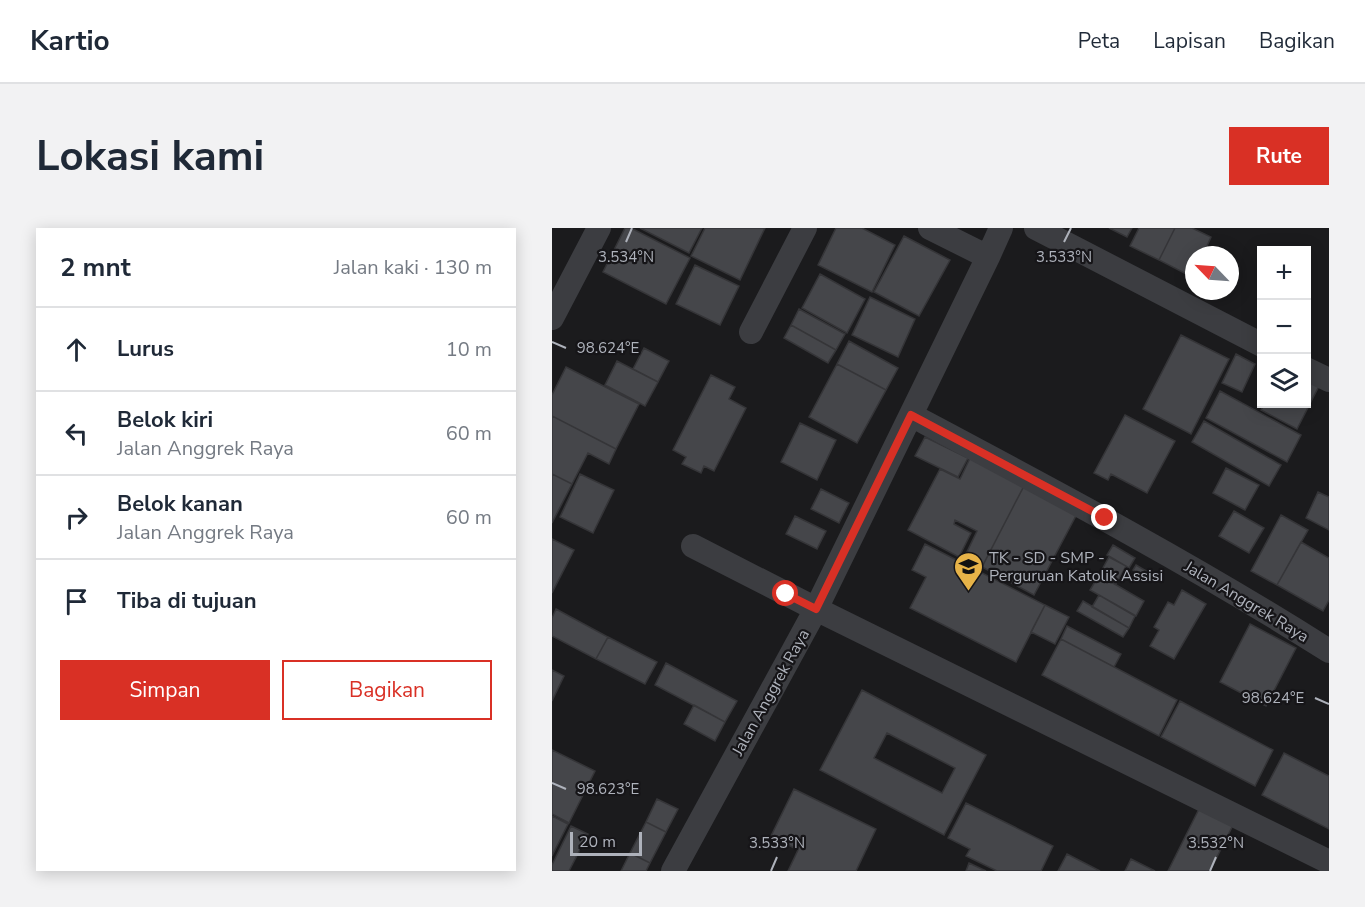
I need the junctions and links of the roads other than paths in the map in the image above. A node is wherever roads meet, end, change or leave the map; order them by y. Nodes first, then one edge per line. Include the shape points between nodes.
1 (599, 228) edge
2 (805, 228) edge
3 (930, 228) edge
4 (1001, 228) edge
5 (1036, 228) edge
6 (988, 257) junction
7 (552, 318) edge
8 (751, 332) dead end
9 (1257, 342) edge
10 (1311, 371) edge
11 (1329, 380) edge
12 (911, 415) junction
13 (693, 546) dead end
14 (816, 609) junction
15 (1329, 651) edge
16 (1329, 862) edge
17 (673, 871) edge

1 - 7 street
2 - 8 street
3 - 6 street
4 - 6 street, Jalan Anggrek Raya
5 - 9 street
6 - 12 street, Jalan Anggrek Raya
10 - 11 street
12 - 14 street, Jalan Anggrek Raya
12 - 15 street, Jalan Anggrek Raya via 1105,518
13 - 14 street
14 - 16 street
14 - 17 street, Jalan Anggrek Raya

